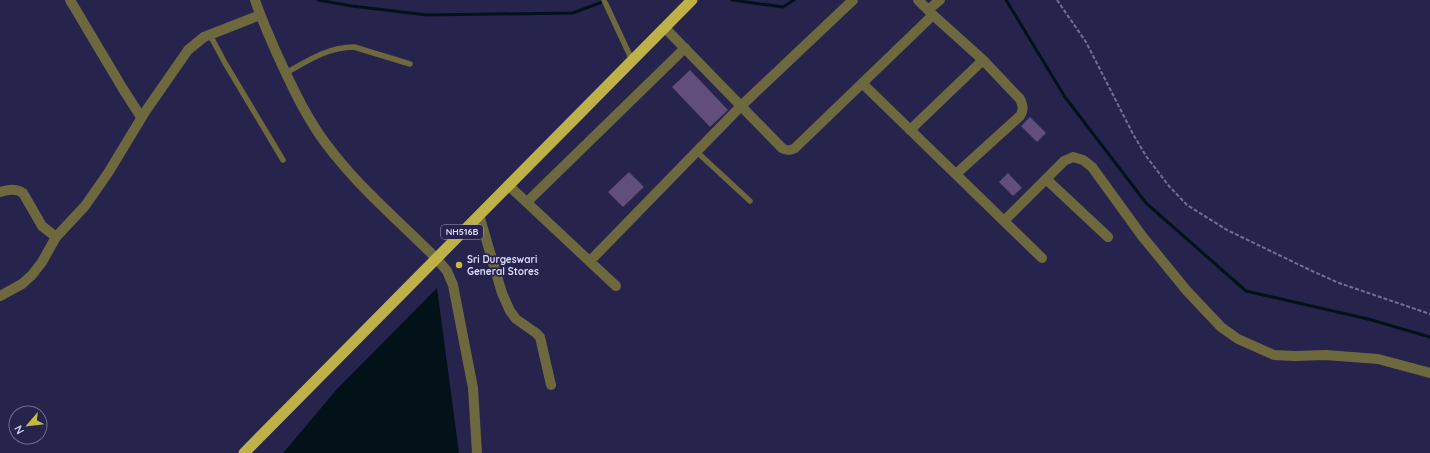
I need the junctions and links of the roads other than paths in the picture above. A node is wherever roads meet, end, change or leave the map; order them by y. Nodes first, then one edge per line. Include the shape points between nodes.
1 (70, 0) edge
2 (255, 0) edge
3 (604, 0) edge
4 (692, 0) edge
5 (853, 0) edge
6 (918, 0) edge
7 (940, 0) edge
8 (930, 13) junction
9 (260, 15) junction
10 (664, 28) junction
11 (210, 35) junction
12 (685, 48) junction
13 (632, 60) junction
14 (983, 60) junction
15 (410, 64) dead end
16 (286, 73) junction
17 (863, 84) junction
18 (741, 106) junction
19 (142, 117) junction
20 (910, 130) junction
21 (697, 152) junction
22 (283, 160) dead end
23 (956, 174) junction
24 (1046, 179) junction
25 (508, 185) junction
26 (0, 192) edge
27 (750, 201) dead end
28 (527, 202) junction
29 (478, 215) junction
30 (1004, 220) junction
31 (56, 237) junction
32 (1108, 237) dead end
33 (436, 258) junction
34 (1042, 258) dead end
35 (590, 261) junction
36 (616, 286) dead end
37 (0, 296) edge
38 (1430, 373) edge
39 (551, 385) dead end
40 (244, 453) edge
41 (477, 453) edge

1 - 19 street
2 - 9 street
3 - 13 lane
4 - 10 highway, NH516B
5 - 18 street
6 - 8 street
7 - 8 street
8 - 14 street
8 - 17 street
9 - 11 street
9 - 16 street
10 - 12 street
10 - 13 highway, NH516B
11 - 19 street via 188,50
11 - 22 lane
12 - 18 street
12 - 28 street
13 - 25 highway, NH516B
14 - 20 street
14 - 23 street via 1020,100 1022,112
15 - 16 lane via 354,47 345,47 333,49
16 - 33 street via 307,116 334,154
17 - 18 street via 791,150 786,151
17 - 20 street
18 - 21 street
19 - 31 street via 108,174 85,206
20 - 23 street
21 - 27 lane
21 - 35 street
23 - 30 street
24 - 30 street
24 - 32 street
24 - 38 street via 1073,157 1083,160 1092,167 1142,236 1187,291 1221,327 1238,339 1274,355 1378,359
25 - 28 street
25 - 29 highway, NH516B
26 - 31 street via 14,189 23,192 42,226
28 - 35 street
29 - 33 highway, NH516B
29 - 39 street via 510,311 516,319 540,337
30 - 34 street
31 - 37 street via 32,275 22,284
33 - 40 highway, NH516B
33 - 41 street via 453,285 462,327 473,388
35 - 36 street

